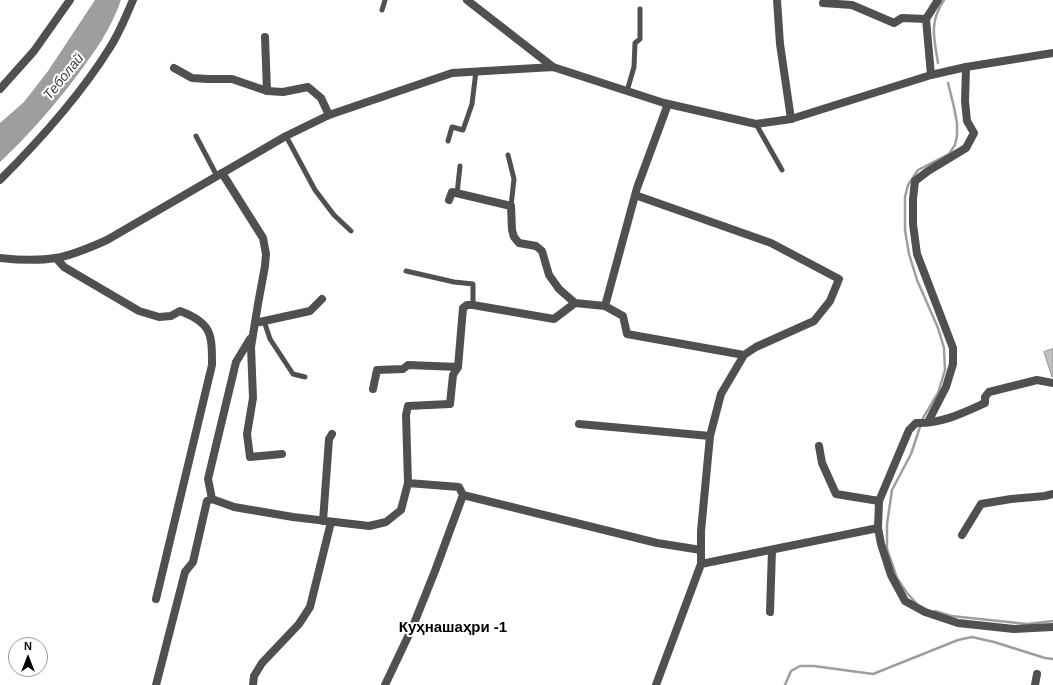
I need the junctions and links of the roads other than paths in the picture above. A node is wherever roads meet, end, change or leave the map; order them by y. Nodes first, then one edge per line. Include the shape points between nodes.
1 (70, 0) edge
2 (133, 0) edge
3 (385, 0) edge
4 (468, 0) edge
5 (777, 0) edge
6 (938, 0) edge
7 (823, 3) dead end
8 (640, 9) dead end
9 (382, 10) dead end
10 (926, 19) junction
11 (265, 37) dead end
12 (1053, 53) edge
13 (553, 67) junction
14 (174, 68) dead end
15 (966, 68) junction
16 (476, 71) junction
17 (931, 75) junction
18 (0, 89) edge
19 (267, 91) junction
20 (627, 91) junction
21 (668, 104) junction
22 (329, 115) junction
23 (791, 119) junction
24 (756, 124) junction
25 (196, 136) dead end
26 (286, 136) junction
27 (448, 141) dead end
28 (508, 155) dead end
29 (460, 166) dead end
30 (782, 170) dead end
31 (220, 174) junction
32 (0, 180) edge
33 (457, 194) junction
34 (635, 195) junction
35 (449, 200) dead end
36 (511, 206) junction
37 (351, 231) dead end
38 (0, 258) edge
39 (56, 258) junction
40 (406, 271) dead end
41 (322, 299) dead end
42 (575, 303) junction
43 (473, 305) junction
44 (605, 306) junction
45 (264, 321) junction
46 (255, 323) junction
47 (253, 335) junction
48 (744, 355) junction
49 (458, 367) junction
50 (305, 377) dead end
51 (1053, 383) edge
52 (373, 389) dead end
53 (923, 423) junction
54 (579, 424) dead end
55 (332, 434) dead end
56 (710, 436) junction
57 (819, 446) dead end
58 (282, 454) dead end
59 (408, 482) junction
60 (1053, 494) edge
61 (463, 495) junction
62 (212, 499) junction
63 (879, 501) junction
64 (327, 521) junction
65 (878, 528) junction
66 (962, 534) dead end
67 (701, 550) junction
68 (772, 550) junction
69 (701, 564) junction
70 (156, 599) dead end
71 (770, 612) dead end
72 (1053, 627) edge
73 (1037, 674) dead end
74 (156, 685) edge
75 (253, 685) edge
76 (385, 685) edge
77 (656, 685) edge
78 (1035, 685) edge

1 - 18 street via 34,51
2 - 32 street via 110,48 79,92
3 - 9 lane
4 - 13 street
5 - 23 street via 780,44
6 - 10 street
7 - 10 street via 852,5 894,22 902,18
8 - 20 lane via 640,39 635,43 634,67
10 - 17 street
11 - 19 street
12 - 15 street
13 - 16 street
13 - 20 street
14 - 19 street via 192,78 232,79
15 - 17 street
15 - 53 street via 967,121 974,133 966,148 916,181 913,199 917,254 953,348 953,364 946,387
16 - 22 street via 452,73
16 - 27 lane via 472,104 463,130 452,127
17 - 23 street
19 - 22 street via 283,92 308,87 321,98
20 - 21 street
21 - 24 street
21 - 34 street
22 - 26 street
23 - 24 street
24 - 30 lane
25 - 31 lane
26 - 31 street
26 - 37 lane via 315,190
28 - 36 lane via 514,179
29 - 33 lane
31 - 39 street via 107,240
31 - 46 street via 263,238 265,266
33 - 35 street via 452,192
33 - 36 street
34 - 44 street
34 - 48 street via 771,243 839,279 830,301 814,321
36 - 42 street via 514,237 519,243 536,246 542,251 549,275 559,289
38 - 39 street
39 - 70 street via 64,266 139,311 159,317 171,316 180,311 194,317 210,332 212,365
40 - 43 lane via 473,284
41 - 45 street via 310,312
42 - 43 street via 554,319
42 - 44 street
43 - 49 street via 463,308
44 - 48 street via 623,316 626,334
45 - 46 street
45 - 50 lane via 270,339 293,374
46 - 47 street
47 - 58 street via 253,398 247,434 250,457
47 - 62 street via 236,362 208,479
48 - 56 street via 720,394
49 - 52 street via 408,365 403,369 377,370
49 - 59 street via 453,375 450,404 408,406
51 - 53 street via 1037,380 989,392 985,397 985,403 952,418
53 - 63 street via 910,430
54 - 56 street
55 - 64 street via 329,439
56 - 67 street
57 - 63 street via 822,463 836,494
59 - 61 street via 459,487
59 - 64 street via 401,510 386,522 369,526
60 - 66 street via 981,504
61 - 67 street via 657,543
61 - 76 street via 413,626
62 - 64 street via 234,507
62 - 74 street via 207,500 193,562 186,572
63 - 65 street
64 - 75 street via 310,607 299,624 262,663 254,676
65 - 68 street
65 - 72 street via 891,575 905,602 925,612 958,622 1014,629
67 - 69 street
68 - 69 street
68 - 71 street
69 - 77 street
73 - 78 street

